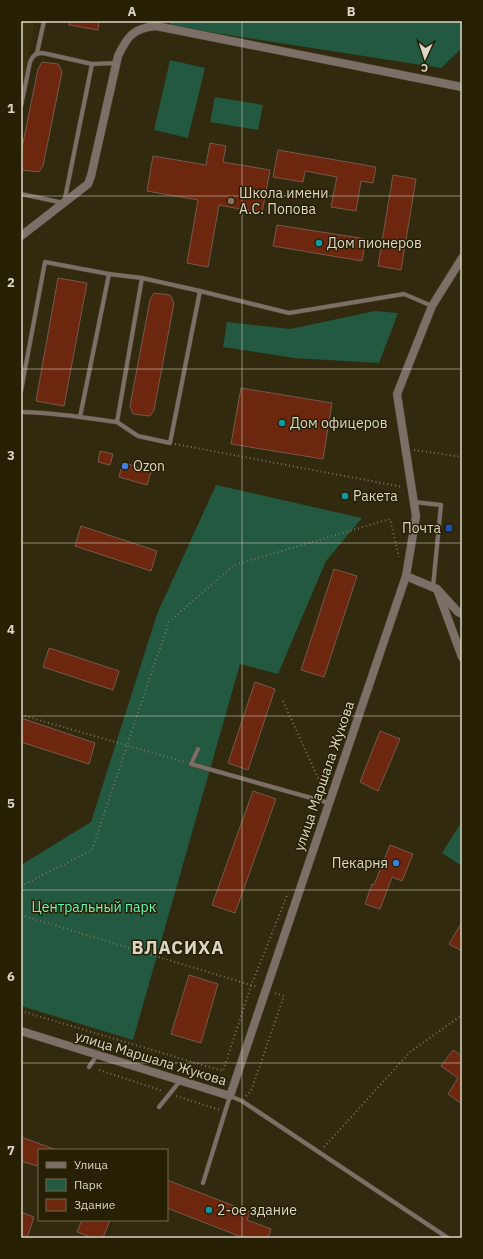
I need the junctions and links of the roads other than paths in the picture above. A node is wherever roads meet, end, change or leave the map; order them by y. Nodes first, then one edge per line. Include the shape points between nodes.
1 (44, 21) edge
2 (37, 53) junction
3 (116, 63) junction
4 (92, 64) junction
5 (462, 87) edge
6 (21, 106) edge
7 (21, 194) edge
8 (64, 203) junction
9 (21, 236) edge
10 (462, 258) edge
11 (109, 274) junction
12 (142, 278) junction
13 (200, 291) junction
14 (432, 306) junction
15 (21, 391) edge
16 (21, 412) edge
17 (80, 418) junction
18 (117, 422) junction
19 (413, 501) junction
20 (406, 576) junction
21 (435, 588) junction
22 (462, 614) edge
23 (462, 657) edge
24 (198, 749) dead end
25 (327, 802) junction
26 (21, 1031) edge
27 (97, 1055) junction
28 (89, 1067) dead end
29 (180, 1081) junction
30 (230, 1096) junction
31 (159, 1107) dead end
32 (203, 1183) dead end
33 (448, 1238) edge

1 - 2 lane
2 - 4 lane
2 - 6 lane via 32,56 30,62
3 - 4 lane
3 - 5 street via 129,36 145,27 156,26
3 - 8 street via 91,176 88,184
4 - 8 lane
7 - 8 lane
8 - 9 street
10 - 14 street, улица Маршала Жукова
11 - 12 lane
11 - 15 lane via 45,262
11 - 17 lane
12 - 13 lane
12 - 18 lane
13 - 14 lane via 289,313 404,294
13 - 18 lane via 170,443 138,436
14 - 19 street, улица Маршала Жукова via 397,394
16 - 17 lane
17 - 18 lane
19 - 20 street, улица Маршала Жукова via 416,516
19 - 21 lane via 441,505
20 - 21 street
20 - 25 street, улица Маршала Жукова
21 - 22 street
21 - 23 street
24 - 25 lane via 191,764
25 - 30 street, улица Маршала Жукова
26 - 27 street, улица Маршала Жукова
27 - 28 lane
27 - 29 street, улица Маршала Жукова
29 - 30 street, улица Маршала Жукова
29 - 31 lane
30 - 32 lane
30 - 33 lane via 242,1101

